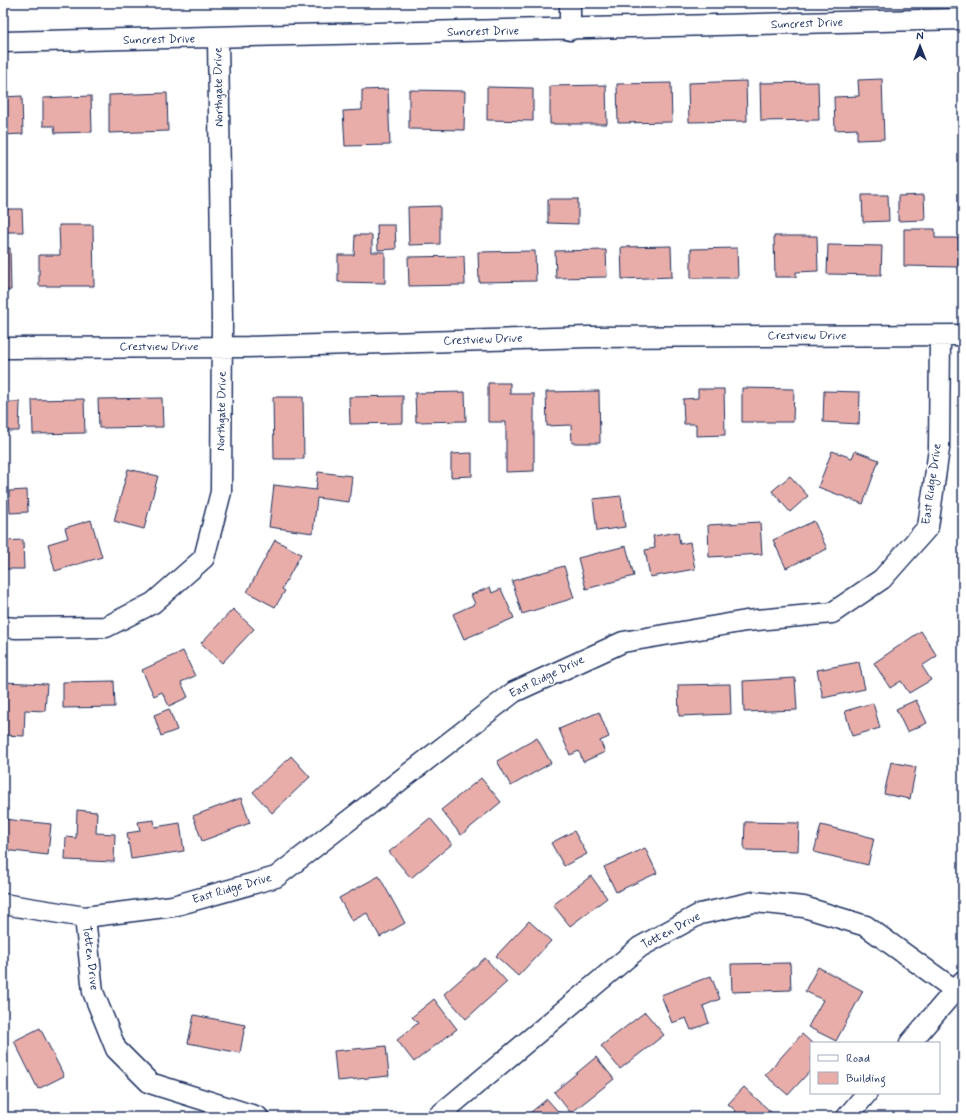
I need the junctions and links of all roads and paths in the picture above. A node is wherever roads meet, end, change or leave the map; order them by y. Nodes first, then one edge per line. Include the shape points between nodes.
1 (570, 3) edge
2 (963, 19) edge
3 (570, 30) junction
4 (218, 39) junction
5 (3, 42) edge
6 (963, 335) edge
7 (940, 336) junction
8 (222, 346) junction
9 (3, 348) edge
10 (3, 627) edge
11 (3, 904) edge
12 (85, 917) junction
13 (961, 989) edge
14 (911, 1042) edge
15 (866, 1094) edge
16 (258, 1117) edge
17 (437, 1117) edge
18 (847, 1117) edge

1 - 3 street
2 - 3 street, Suncrest Drive
3 - 4 street, Suncrest Drive
4 - 5 street, Suncrest Drive
4 - 8 street, Northgate Drive
6 - 7 street, Crestview Drive
7 - 8 street, Crestview Drive via 588,337
7 - 12 street, East Ridge Drive via 939,449 928,528 882,579 832,613 746,621 624,642 514,692 276,877 173,906
8 - 9 street, Crestview Drive
8 - 10 street, Northgate Drive via 221,492 204,558 153,603 106,627
11 - 12 street, East Ridge Drive
12 - 16 street, Totten Drive via 93,992 116,1049 150,1083
13 - 14 street
13 - 17 street, Totten Drive via 866,926 804,907 754,902 700,914 640,946
15 - 18 street

